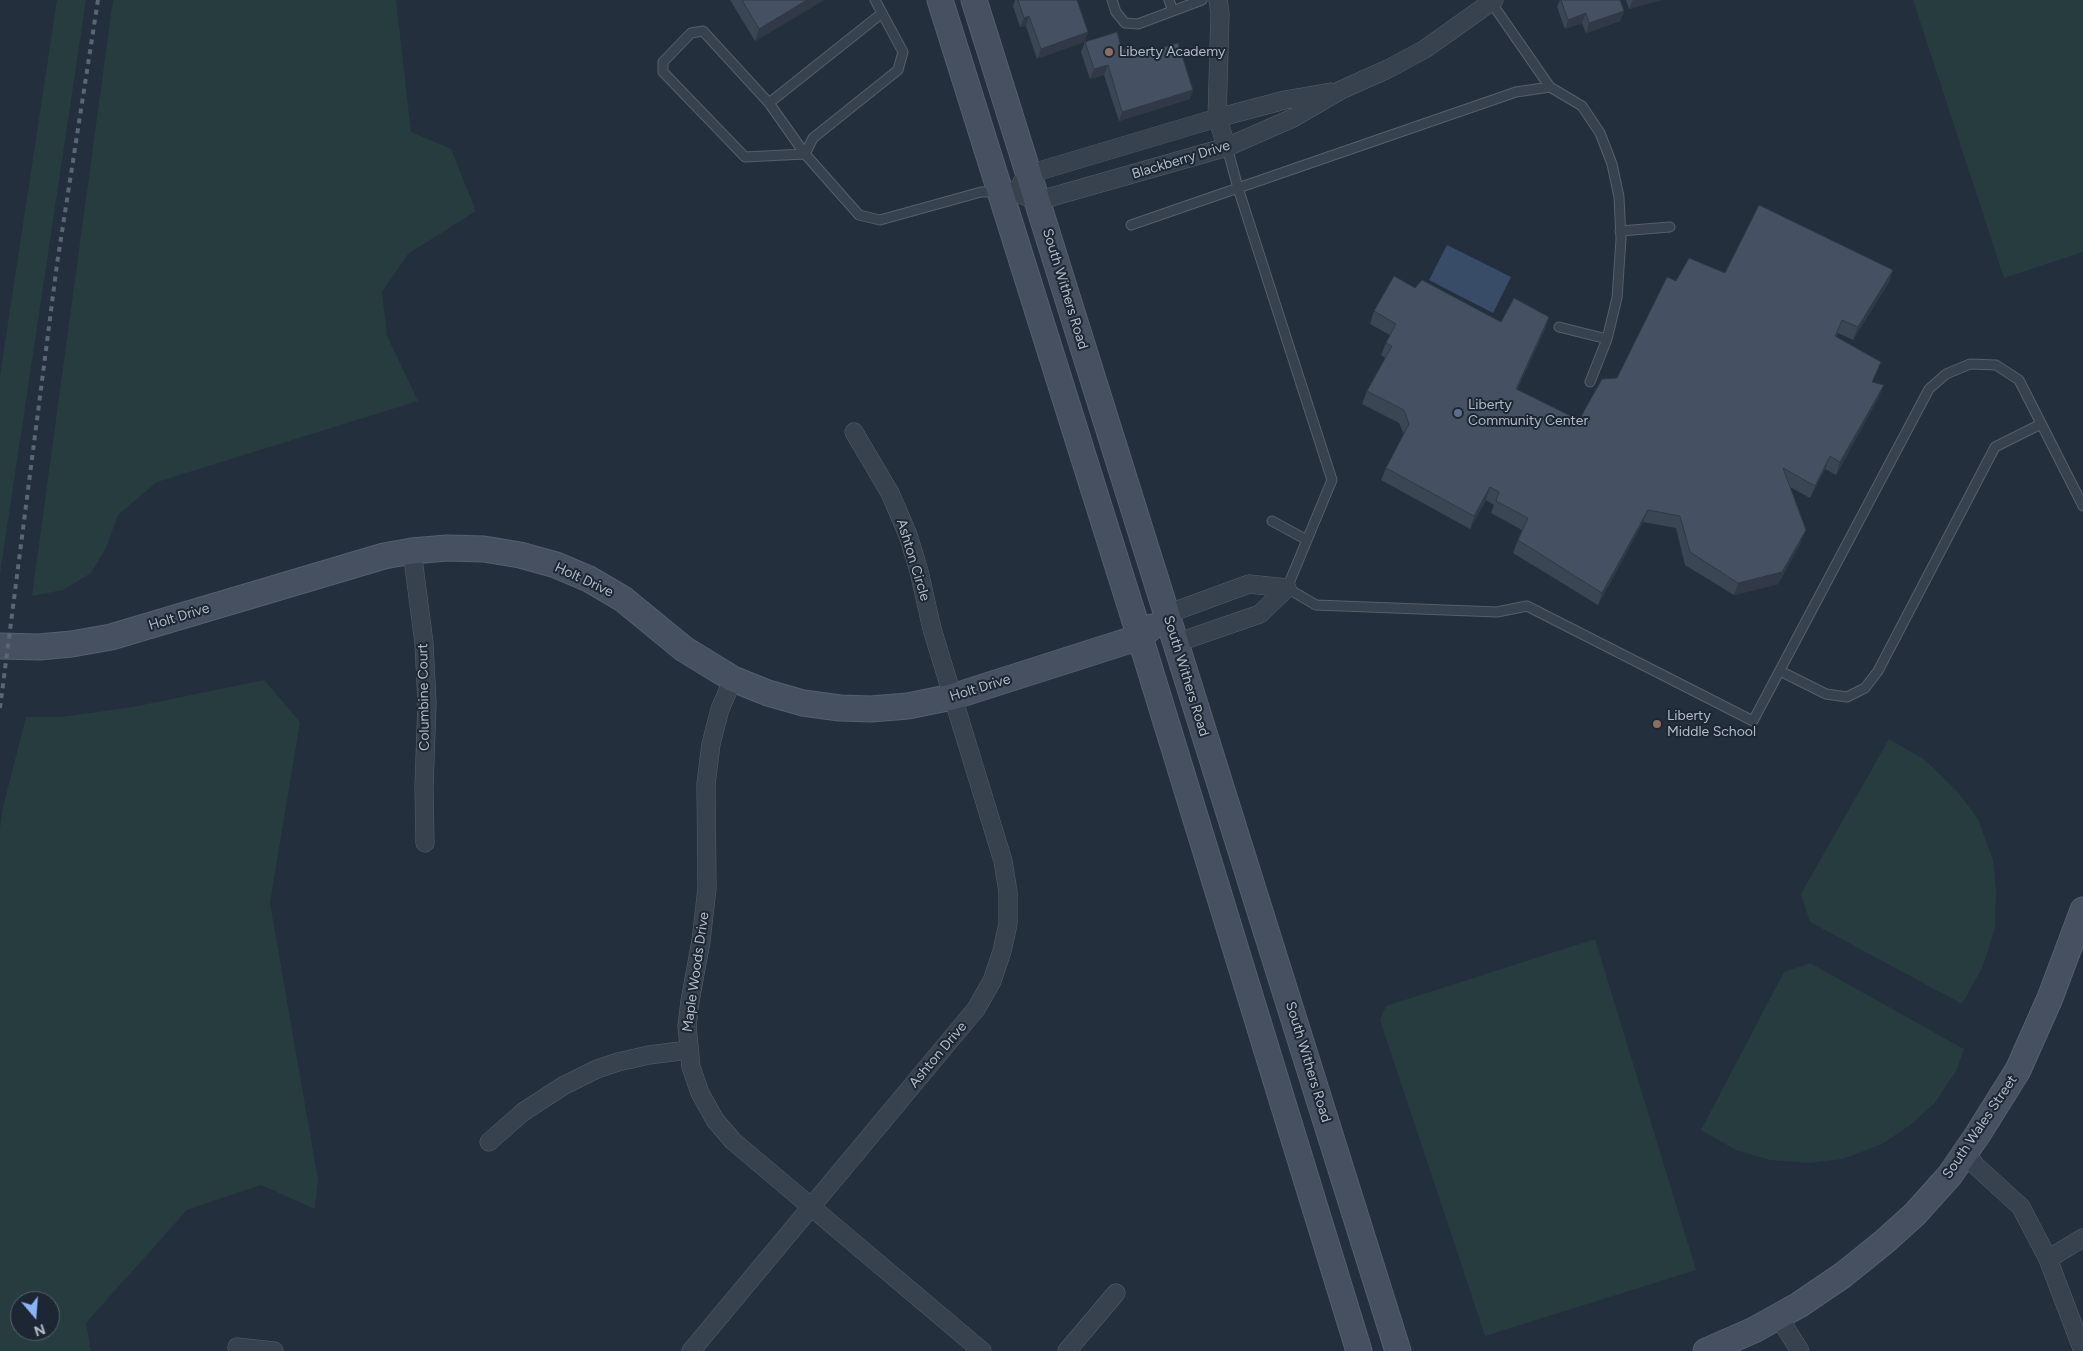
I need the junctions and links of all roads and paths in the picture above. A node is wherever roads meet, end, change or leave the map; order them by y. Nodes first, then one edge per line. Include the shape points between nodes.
1 (875, 0) edge
2 (940, 0) edge
3 (974, 0) edge
4 (1112, 0) edge
5 (1169, 0) edge
6 (1202, 0) edge
7 (1218, 0) edge
8 (1492, 1) edge
9 (1173, 11) junction
10 (881, 14) junction
11 (1550, 86) junction
12 (1342, 90) junction
13 (769, 103) junction
14 (1217, 118) junction
15 (1227, 147) junction
16 (805, 154) junction
17 (1014, 186) junction
18 (1238, 188) junction
19 (1037, 201) junction
20 (1131, 225) dead end
21 (1670, 227) dead end
22 (1620, 230) junction
23 (1559, 327) dead end
24 (1607, 339) junction
25 (1590, 382) dead end
26 (2041, 424) junction
27 (854, 432) dead end
28 (2083, 506) edge
29 (1272, 521) dead end
30 (1307, 540) junction
31 (412, 551) junction
32 (1287, 588) junction
33 (1167, 614) junction
34 (1140, 637) junction
35 (1176, 643) junction
36 (0, 646) edge
37 (1780, 671) junction
38 (733, 678) junction
39 (952, 697) junction
40 (425, 843) dead end
41 (2083, 910) edge
42 (688, 1050) junction
43 (489, 1142) dead end
44 (1965, 1153) junction
45 (810, 1208) junction
46 (2083, 1238) edge
47 (2048, 1259) junction
48 (1116, 1293) dead end
49 (1778, 1316) junction
50 (237, 1347) dead end
51 (274, 1351) edge
52 (690, 1351) edge
53 (982, 1351) edge
54 (1067, 1351) edge
55 (1359, 1351) edge
56 (1398, 1351) edge
57 (1706, 1351) edge
58 (1800, 1351) edge
59 (2083, 1351) edge

1 - 10 lane
2 - 17 main road, South Withers Road
3 - 17 main road, South Withers Road
4 - 9 lane via 1125,23 1138,24
5 - 9 lane
6 - 9 lane
7 - 14 street
8 - 11 lane
8 - 12 street, Blackberry Drive via 1425,49
10 - 13 lane
10 - 16 lane via 903,52 898,70 814,138
11 - 18 lane via 1516,92
11 - 22 lane via 1582,106 1600,134 1612,164 1619,197
12 - 14 street, Blackberry Drive via 1285,100
12 - 15 street, Blackberry Drive via 1293,118
13 - 16 lane
13 - 16 lane via 703,30 691,32 663,62 663,72 745,158
14 - 15 street
14 - 17 street, Blackberry Drive
15 - 18 lane
15 - 19 street, Blackberry Drive
16 - 17 lane via 859,215 880,220
17 - 19 main road, South Withers Road
17 - 34 main road, South Withers Road
18 - 20 lane
18 - 30 lane via 1332,480
19 - 33 main road, South Withers Road
21 - 22 lane
22 - 24 lane via 1617,298
23 - 24 lane
24 - 25 lane
26 - 28 lane
26 - 37 lane via 1995,447 1878,671 1865,688 1847,697 1826,694
26 - 37 lane via 2019,380 1996,365 1970,364 1946,374 1930,390
27 - 39 street, Ashton Circle via 890,493 908,535
29 - 30 lane
30 - 32 lane
31 - 36 main road, Holt Drive via 384,556 111,637 39,647
31 - 38 main road, Holt Drive via 484,549 556,565 590,579 623,599 684,649
31 - 40 street, Columbine Court via 424,643 427,703
32 - 33 street, Holt Drive via 1249,584
32 - 35 street, Holt Drive via 1260,614
32 - 37 lane via 1316,605 1497,612 1527,606 1753,721
33 - 34 main road, Holt Drive
33 - 35 main road, South Withers Road
34 - 35 main road, Holt Drive
34 - 39 main road, Holt Drive
34 - 55 main road, South Withers Road
35 - 56 main road, South Withers Road
38 - 39 main road, Holt Drive via 803,703 840,708 908,706
38 - 42 street, Maple Woods Drive via 720,709 706,784 707,888 702,941 687,1026
39 - 45 street, Ashton Drive via 1003,861 1008,916 1002,952 992,981 976,1009
41 - 44 main road, South Wales Street via 2050,998 2018,1070
42 - 43 street via 649,1055 597,1069 523,1112
42 - 45 street, Maple Woods Drive via 700,1093 715,1120 733,1142
44 - 47 street via 2021,1207
44 - 49 main road, South Wales Street via 1950,1175 1884,1242 1843,1275
45 - 52 street, Ashton Drive
45 - 53 street, Maple Woods Drive
46 - 47 street
47 - 59 street
48 - 54 street
49 - 57 main road, South Wales Street
49 - 58 street
50 - 51 street

